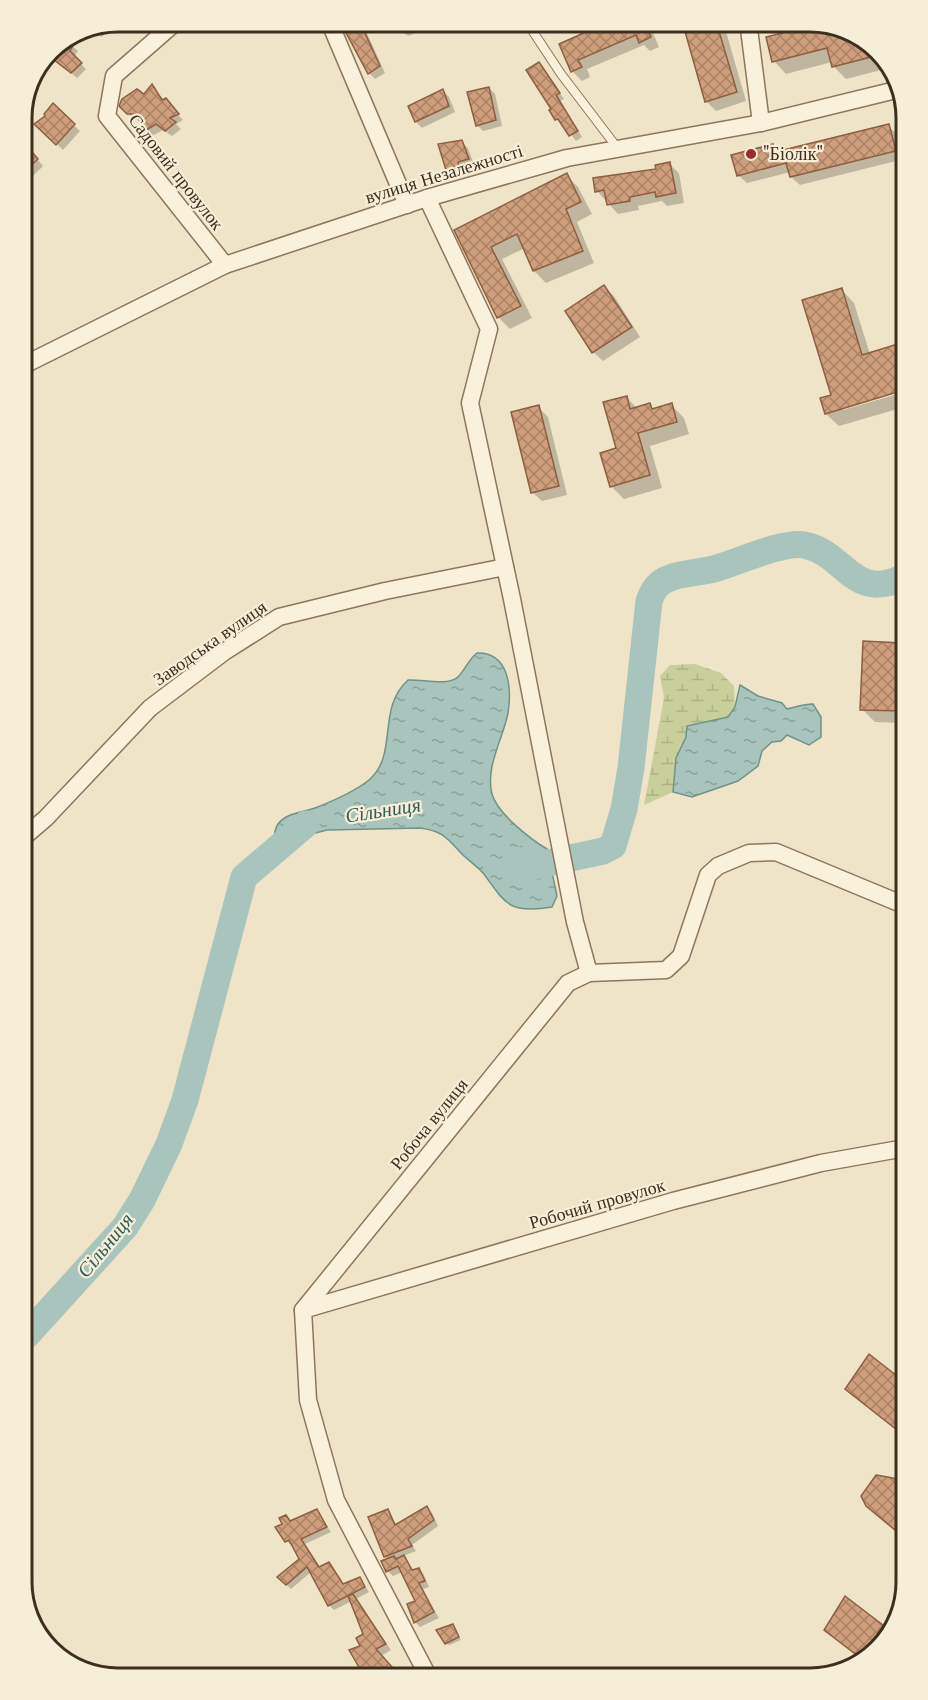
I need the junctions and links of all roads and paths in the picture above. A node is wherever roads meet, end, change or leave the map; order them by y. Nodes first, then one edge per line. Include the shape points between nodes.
1 (165, 31) edge
2 (333, 31) edge
3 (533, 32) edge
4 (749, 32) edge
5 (892, 91) edge
6 (761, 123) junction
7 (620, 150) junction
8 (427, 198) junction
9 (407, 205) junction
10 (225, 266) junction
11 (32, 361) edge
12 (505, 567) junction
13 (32, 830) edge
14 (896, 902) edge
15 (589, 973) junction
16 (896, 1150) edge
17 (303, 1310) junction
18 (424, 1668) edge

1 - 10 street, Садовий провулок via 114,76 107,116
2 - 9 street
3 - 7 lane
4 - 6 street
5 - 6 street, вулиця Незалежності
6 - 7 street, вулиця Незалежності
7 - 8 street, вулиця Незалежності via 567,158
8 - 9 street, вулиця Незалежності
8 - 12 street via 489,329 470,403
9 - 10 street, вулиця Незалежності
10 - 11 street, вулиця Незалежності
12 - 13 street, Заводська вулиця via 279,617 224,652 150,708
12 - 15 street via 558,842
14 - 15 street, Робоча вулиця via 776,852 749,853 718,866 708,875 681,956 666,970
15 - 17 street, Робоча вулиця via 568,983
16 - 17 street, Робочий провулок via 821,1163 673,1202
17 - 18 street via 308,1400 336,1500

